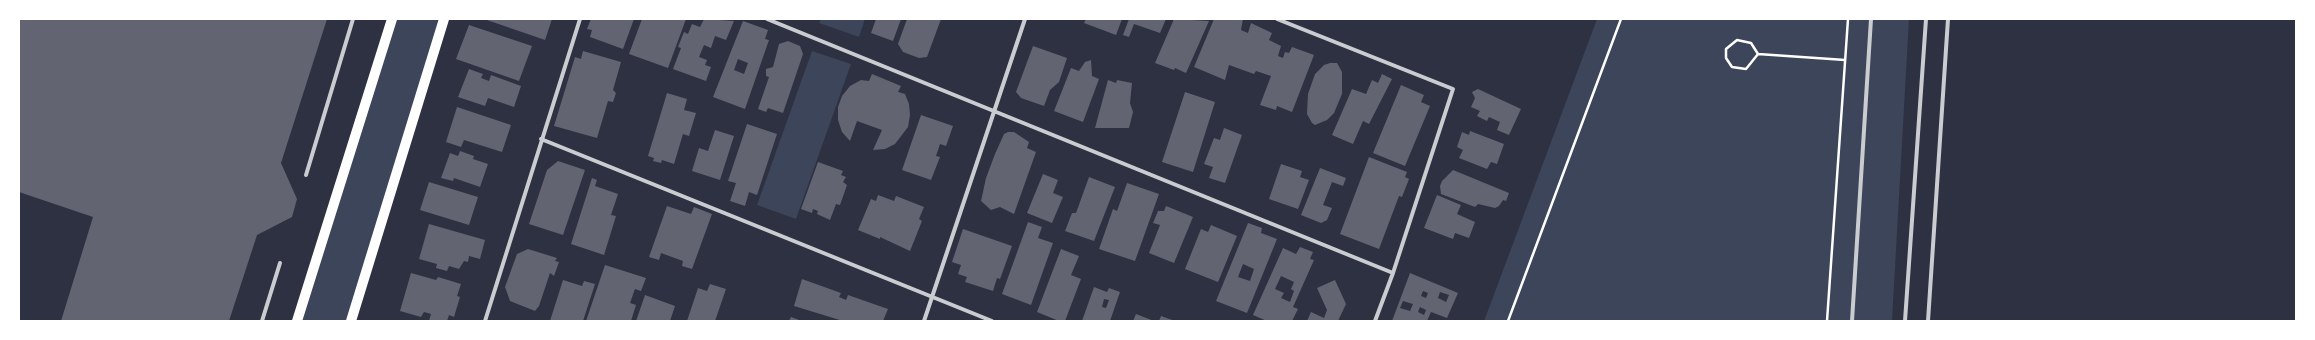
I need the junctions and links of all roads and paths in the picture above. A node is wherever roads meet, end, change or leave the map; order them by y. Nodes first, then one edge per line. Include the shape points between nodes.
1 (353, 19) edge
2 (392, 19) edge
3 (444, 19) edge
4 (580, 19) edge
5 (767, 19) edge
6 (1025, 19) edge
7 (1277, 19) edge
8 (1621, 19) edge
9 (1848, 19) edge
10 (1871, 19) edge
11 (1926, 19) edge
12 (1948, 19) edge
13 (1758, 54) junction
14 (1845, 60) junction
15 (996, 111) junction
16 (541, 139) junction
17 (306, 176) dead end
18 (280, 263) dead end
19 (1393, 273) junction
20 (933, 296) junction
21 (262, 321) edge
22 (298, 321) edge
23 (351, 321) edge
24 (485, 321) edge
25 (924, 321) edge
26 (992, 321) edge
27 (1375, 321) edge
28 (1508, 321) edge
29 (1827, 321) edge
30 (1852, 321) edge
31 (1905, 321) edge
32 (1928, 321) edge

1 - 17 street
2 - 22 main road
3 - 23 main road
4 - 16 street
5 - 15 street
6 - 15 street
7 - 19 street via 1453,89
8 - 28 path
9 - 14 path
10 - 30 street
11 - 31 street
12 - 32 street
13 - 13 path via 1752,43 1737,40 1726,49 1726,58 1732,67 1746,69
13 - 14 path
14 - 29 path
15 - 19 street
15 - 20 street
16 - 20 street
16 - 24 street
18 - 21 street
19 - 27 street
20 - 25 street
20 - 26 street

